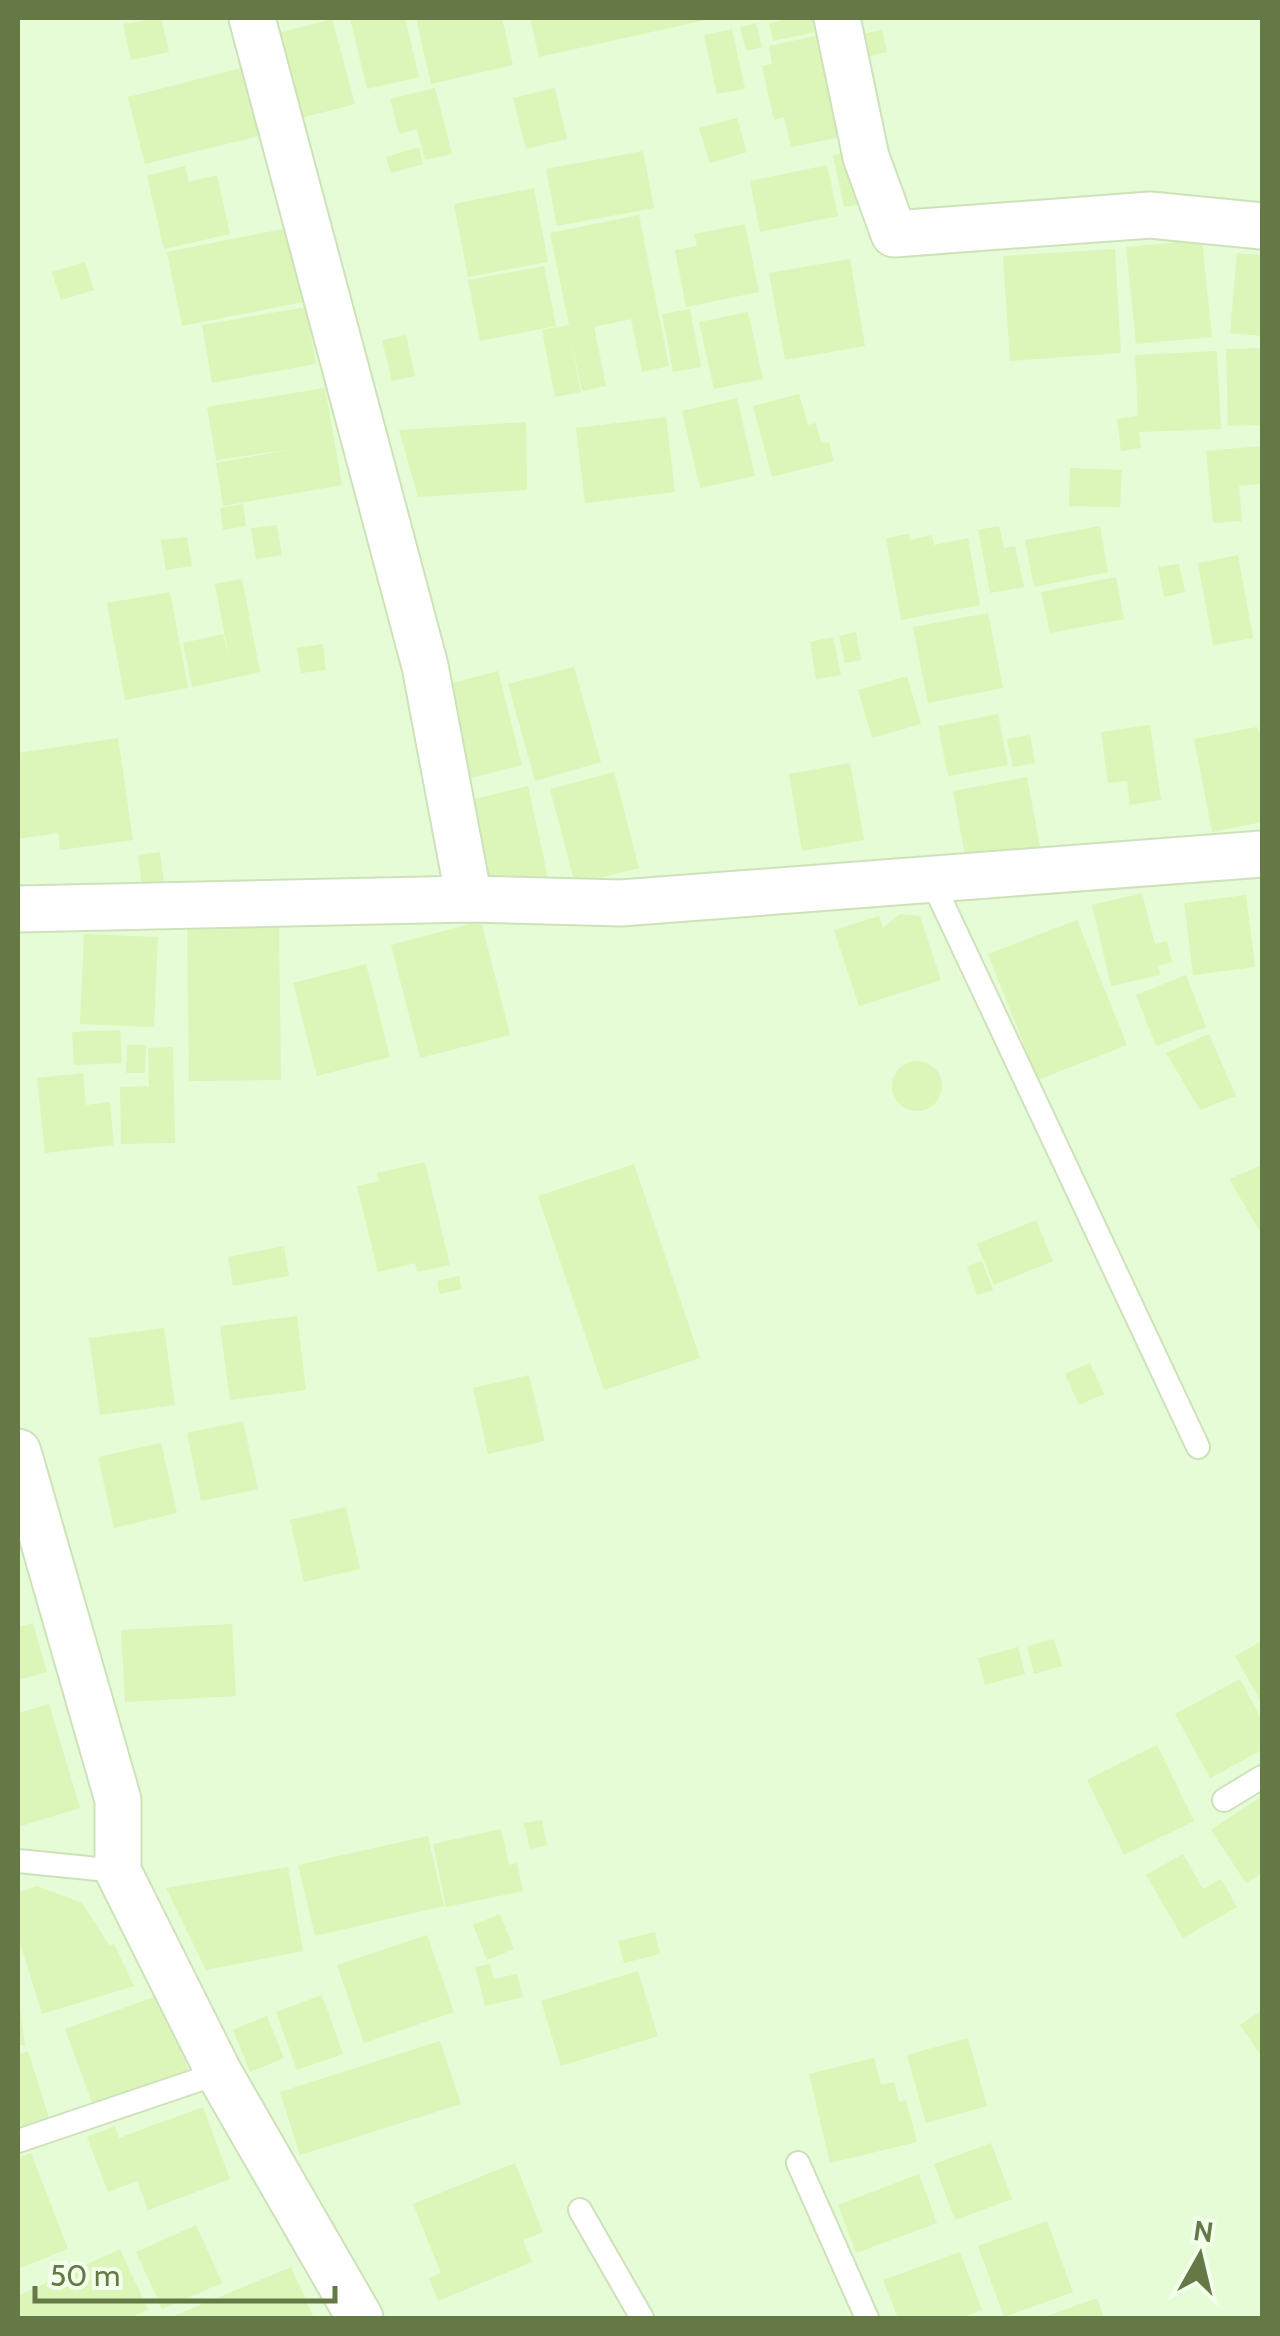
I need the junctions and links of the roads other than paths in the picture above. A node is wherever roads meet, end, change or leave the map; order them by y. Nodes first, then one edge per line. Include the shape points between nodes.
1 (252, 18) edge
2 (837, 18) edge
3 (1262, 226) edge
4 (1262, 854) edge
5 (930, 876) junction
6 (469, 899) junction
7 (18, 909) edge
8 (1198, 1447) dead end
9 (18, 1452) edge
10 (1262, 1778) edge
11 (1224, 1800) dead end
12 (18, 1861) edge
13 (118, 1871) junction
14 (219, 2073) junction
15 (18, 2141) edge
16 (798, 2163) dead end
17 (580, 2210) dead end
18 (360, 2318) edge
19 (642, 2318) edge
20 (866, 2318) edge

1 - 6 street via 425,666
2 - 3 street via 866,157 894,234 1150,215
4 - 5 street
5 - 6 street via 621,903
5 - 8 lane
6 - 7 street
9 - 13 street via 118,1800
10 - 11 lane
12 - 13 lane
13 - 14 street
14 - 15 lane
14 - 18 street
16 - 20 lane
17 - 19 lane

